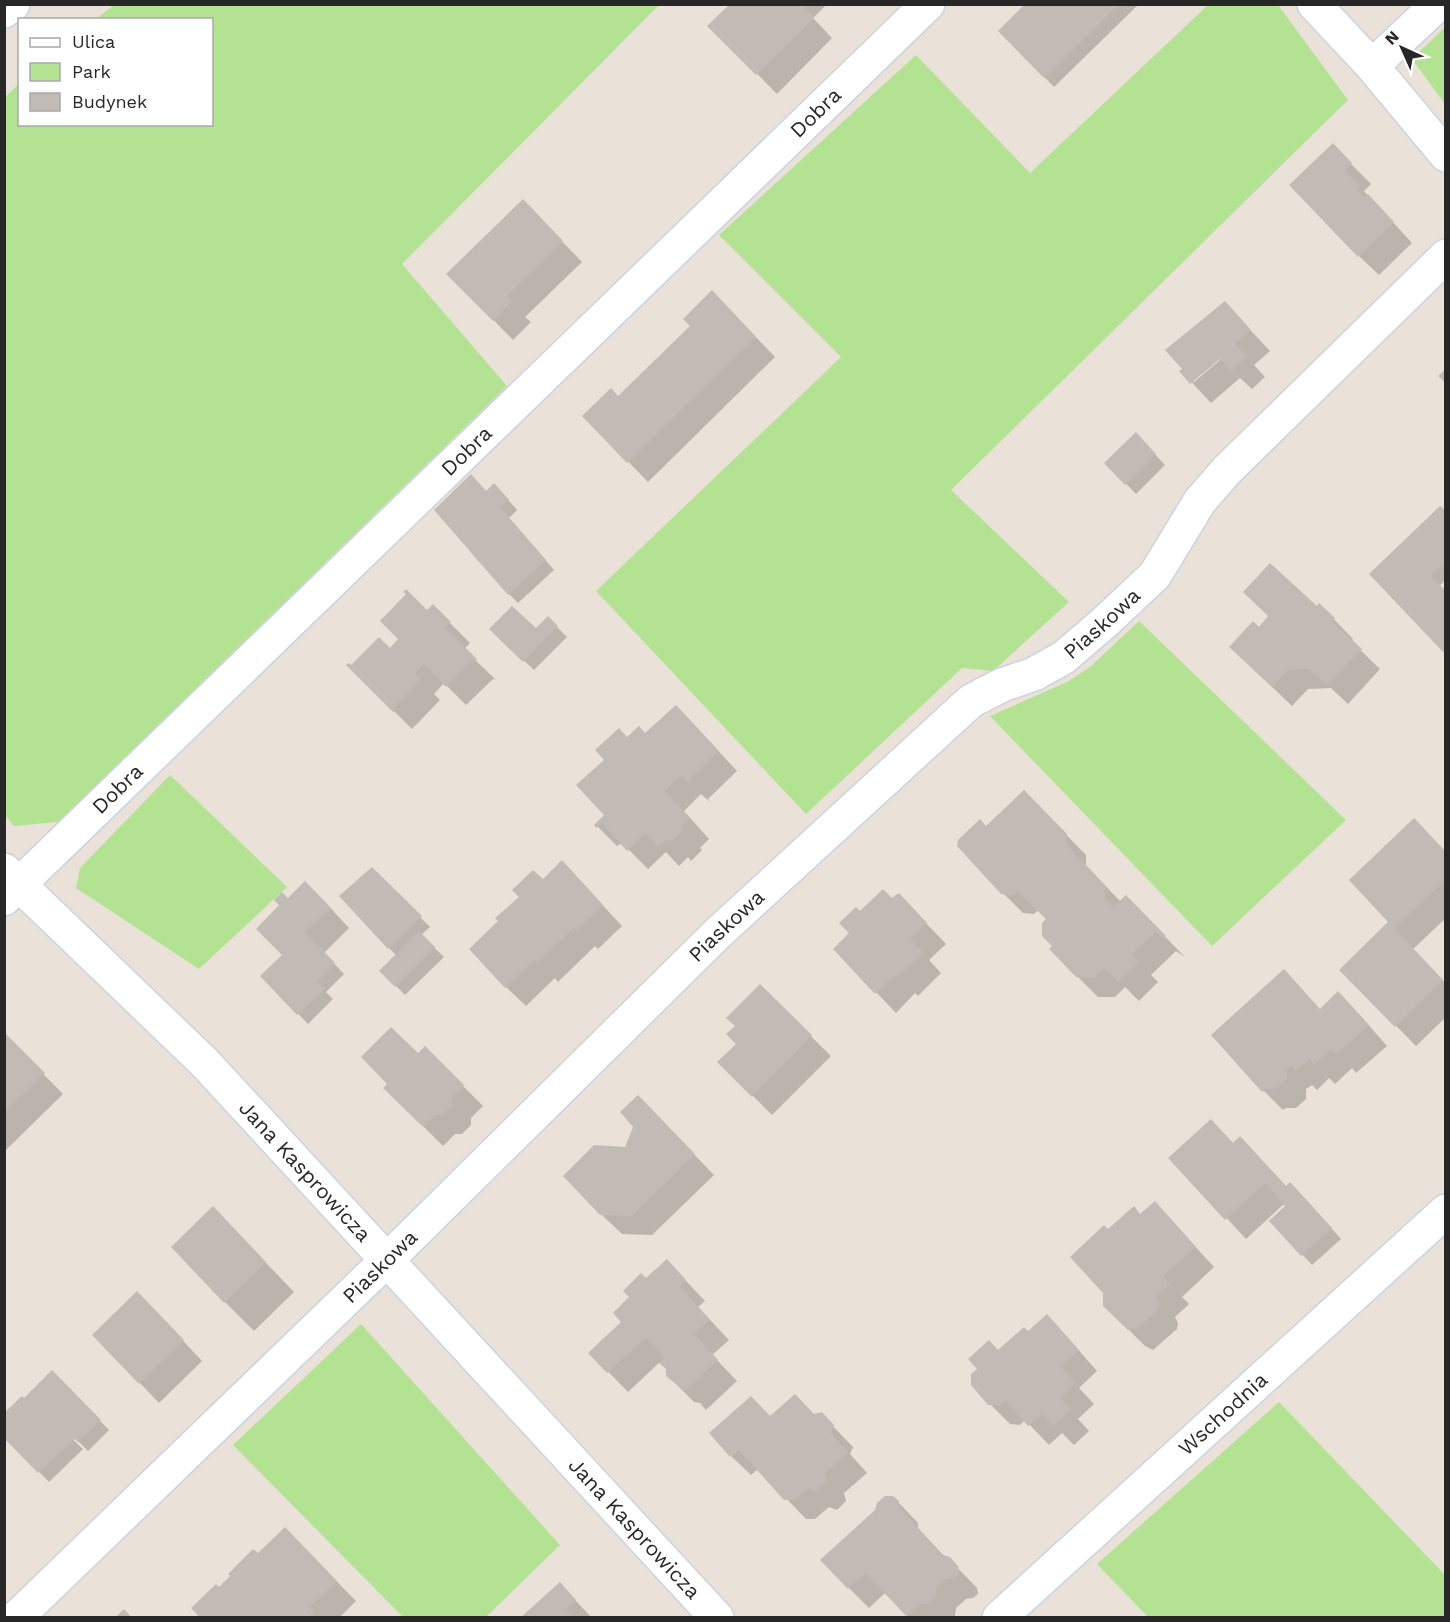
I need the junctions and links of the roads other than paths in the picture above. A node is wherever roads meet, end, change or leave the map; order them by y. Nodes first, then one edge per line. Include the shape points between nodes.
1 (13, 4) edge
2 (928, 4) edge
3 (1314, 4) edge
4 (1438, 4) edge
5 (4, 11) edge
6 (1372, 66) junction
7 (1446, 155) edge
8 (1446, 256) edge
9 (10, 884) edge
10 (1446, 1211) edge
11 (388, 1259) junction
12 (15, 1617) edge
13 (717, 1617) edge
14 (999, 1617) edge

1 - 5 street
2 - 9 street, Dobra
3 - 6 street
4 - 6 street
6 - 7 street
8 - 11 street, Piaskowa via 1227,470 1200,501 1155,575 1114,615 1063,658 971,701 718,933
9 - 11 street, Jana Kasprowicza via 205,1063
10 - 14 street, Wschodnia
11 - 12 street, Piaskowa
11 - 13 street, Jana Kasprowicza

